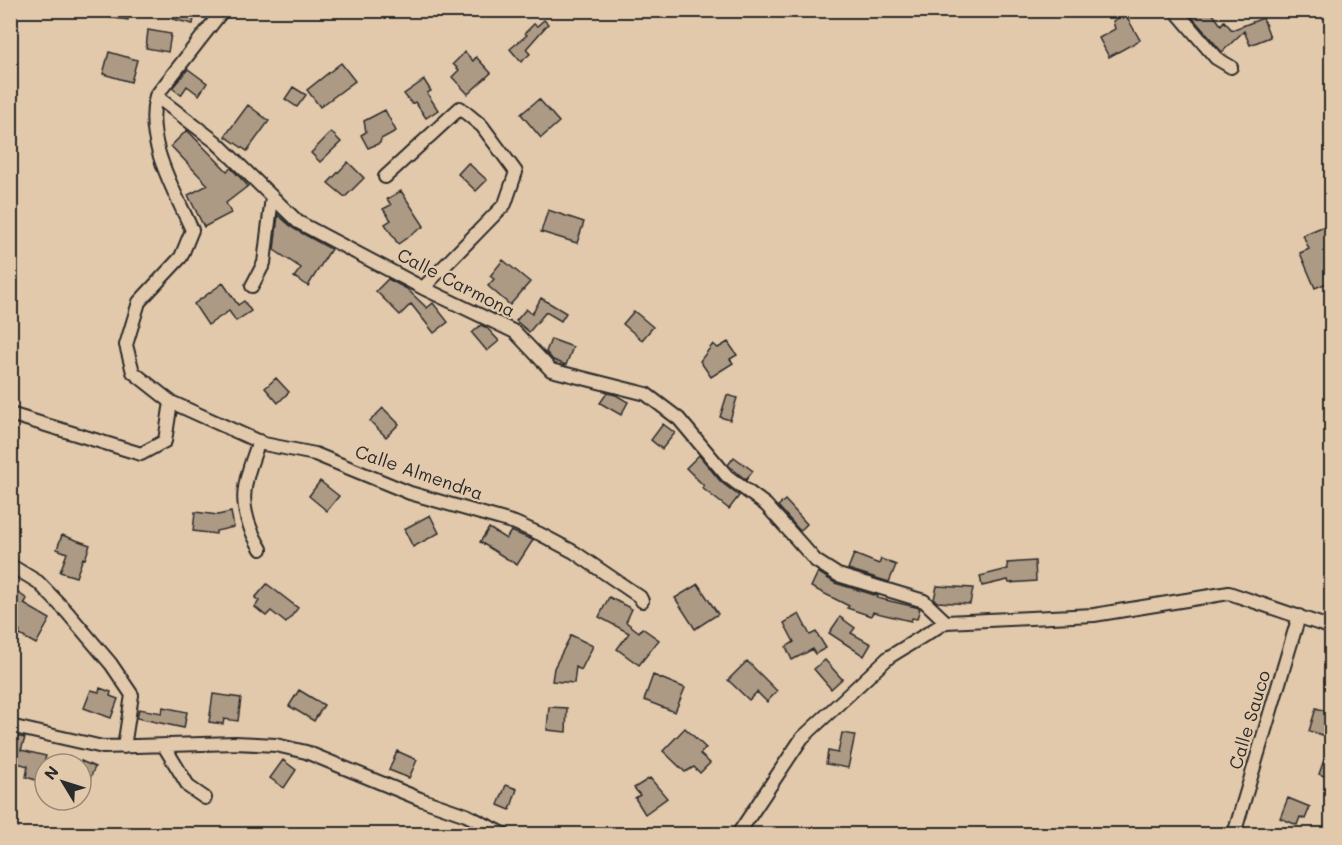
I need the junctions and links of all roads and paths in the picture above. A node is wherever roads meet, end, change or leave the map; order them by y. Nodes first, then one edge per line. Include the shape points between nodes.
1 (224, 10) edge
2 (1174, 10) edge
3 (1230, 67) dead end
4 (156, 96) junction
5 (385, 177) dead end
6 (272, 197) junction
7 (252, 286) dead end
8 (423, 288) junction
9 (171, 402) junction
10 (10, 414) edge
11 (259, 441) junction
12 (261, 549) dead end
13 (10, 565) edge
14 (642, 601) dead end
15 (1299, 616) junction
16 (946, 622) junction
17 (1332, 628) edge
18 (10, 726) edge
19 (164, 746) junction
20 (124, 747) junction
21 (205, 798) dead end
22 (504, 834) edge
23 (738, 834) edge
24 (1234, 834) edge

1 - 4 street
2 - 3 street via 1216,58
4 - 6 street, Calle Carmona via 216,142
4 - 9 street, Calle Almendra via 152,112 157,148 192,231 181,257 139,302 126,345 133,372
5 - 8 street via 460,108 482,126 516,172 505,204
6 - 7 street via 264,263
6 - 8 street, Calle Carmona via 298,222
8 - 16 street, Calle Carmona via 515,332 551,370 646,394 679,419 727,476 766,505 816,561 838,575 924,601
9 - 10 street via 165,441 141,454
9 - 11 street, Calle Almendra
11 - 12 street via 248,472 243,504 249,529
11 - 14 street, Calle Almendra via 315,454 410,493 515,523 574,552
13 - 20 street via 38,582 60,605 111,664 132,696
15 - 16 street via 1229,593 1094,615
15 - 17 street
15 - 24 street, Calle Sauco
16 - 23 street via 889,657 802,738
18 - 20 street via 103,747
19 - 20 street
19 - 21 street via 189,787
19 - 22 street via 235,743 292,748 466,815

